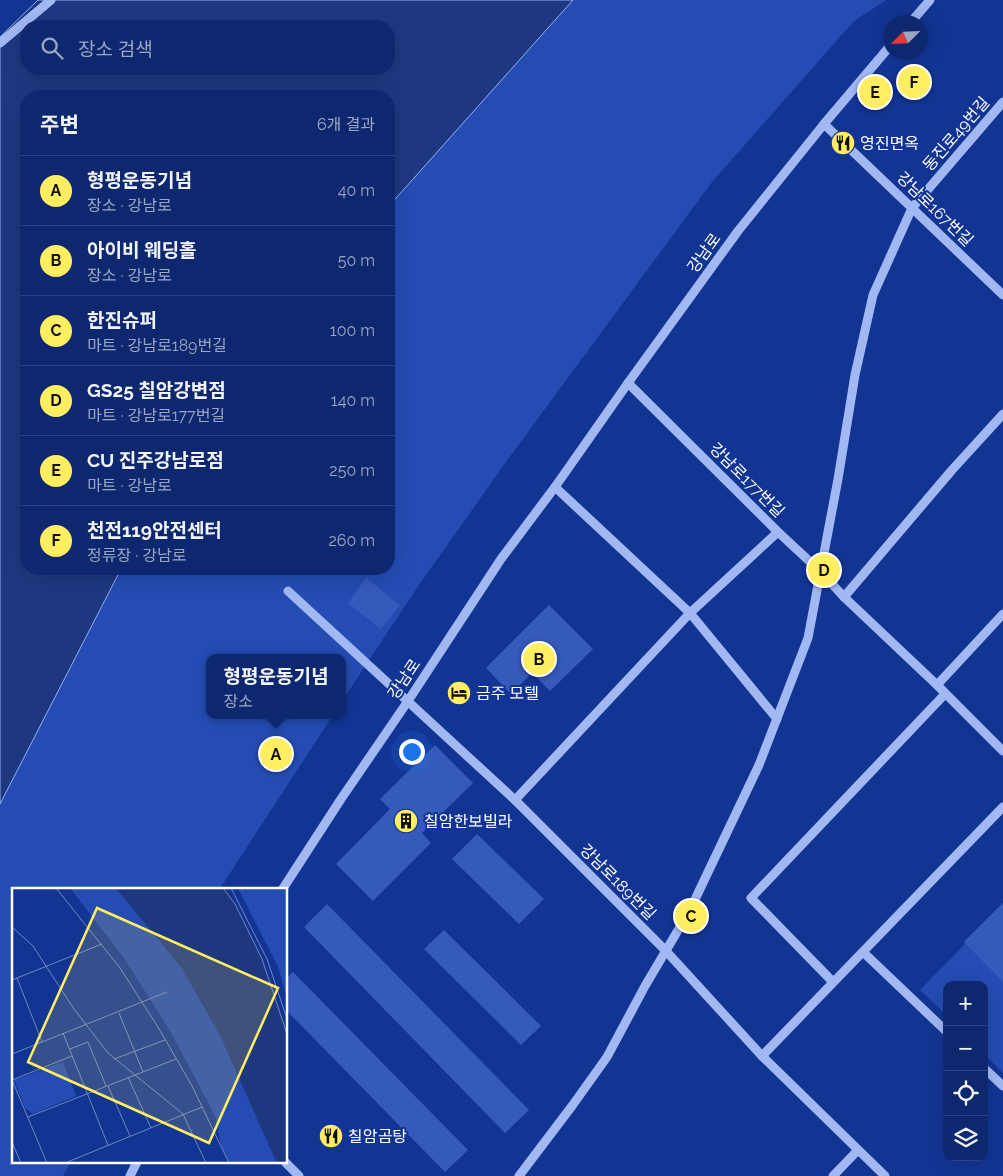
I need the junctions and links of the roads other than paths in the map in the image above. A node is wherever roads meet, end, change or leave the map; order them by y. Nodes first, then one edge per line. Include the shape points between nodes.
1 (51, 0) edge
2 (930, 0) edge
3 (917, 15) edge
4 (27, 20) edge
5 (20, 26) edge
6 (0, 43) edge
7 (883, 54) edge
8 (1003, 102) edge
9 (824, 124) junction
10 (912, 208) junction
11 (1003, 295) edge
12 (628, 383) junction
13 (1003, 414) edge
14 (555, 487) junction
15 (778, 532) junction
16 (820, 571) junction
17 (288, 591) dead end
18 (844, 597) junction
19 (690, 613) junction
20 (1003, 614) edge
21 (937, 685) junction
22 (945, 694) junction
23 (408, 701) junction
24 (776, 719) junction
25 (1003, 751) edge
26 (515, 800) junction
27 (1003, 807) edge
28 (283, 888) edge
29 (666, 951) junction
30 (863, 952) junction
31 (833, 982) junction
32 (943, 1028) edge
33 (762, 1056) junction
34 (987, 1071) edge
35 (1003, 1086) edge
36 (858, 1150) junction
37 (136, 1164) edge
38 (287, 1164) edge
39 (130, 1176) edge
40 (299, 1176) edge
41 (519, 1176) edge
42 (833, 1176) edge
43 (885, 1176) edge

1 - 4 street
2 - 3 street
5 - 6 street
7 - 9 street, 강남로
8 - 10 street, 동진로49번길
9 - 10 street, 강남로167번길
9 - 12 street, 강남로 via 738,232
10 - 11 street, 강남로167번길
10 - 16 street, 동진로49번길 via 874,296 855,375
12 - 14 street, 강남로
12 - 15 street, 강남로177번길
13 - 18 street
14 - 19 street
14 - 23 street, 강남로 via 501,559
15 - 16 street, 강남로177번길
15 - 19 street
16 - 18 street, 강남로177번길
16 - 24 street, 동진로49번길 via 808,638
17 - 23 street, 강남로189번길
18 - 21 street, 강남로177번길
19 - 24 street
19 - 26 street
20 - 21 street
21 - 22 street, 강남로177번길
22 - 25 street, 강남로177번길
22 - 31 street via 751,898
23 - 26 street, 강남로189번길
23 - 28 street, 강남로
24 - 29 street, 동진로49번길 via 759,765 694,902
26 - 29 street, 강남로189번길
27 - 30 street
29 - 33 street, 강남로189번길
29 - 41 street, 동진로49번길 via 607,1057
30 - 31 street
30 - 32 street
31 - 33 street
33 - 36 street, 강남로189번길
34 - 35 street
36 - 42 street
36 - 43 street, 강남로189번길
37 - 39 street
38 - 40 street

